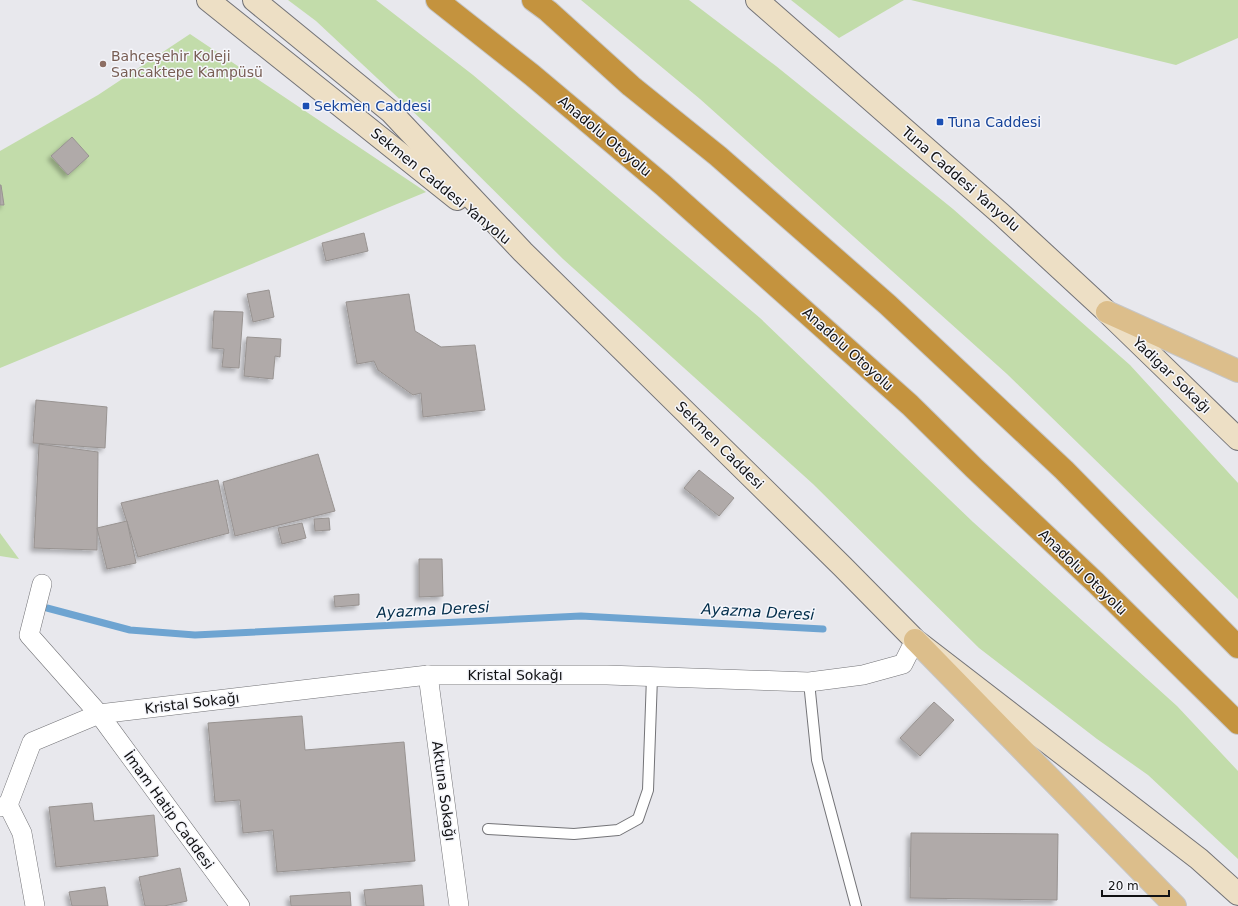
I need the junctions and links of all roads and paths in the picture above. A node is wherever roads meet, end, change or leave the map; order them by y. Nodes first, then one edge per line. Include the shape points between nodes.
1 (208, 0) edge
2 (254, 0) edge
3 (437, 0) edge
4 (533, 0) edge
5 (742, 0) edge
6 (757, 0) edge
7 (813, 49) junction
8 (523, 252) junction
9 (1107, 312) junction
10 (1238, 371) edge
11 (1238, 439) edge
12 (42, 584) dead end
13 (915, 640) junction
14 (1238, 647) edge
15 (428, 676) junction
16 (652, 677) junction
17 (809, 682) junction
18 (99, 714) junction
19 (1238, 723) edge
20 (4, 806) edge
21 (488, 829) dead end
22 (1238, 894) edge
23 (35, 906) edge
24 (240, 906) edge
25 (459, 906) edge
26 (856, 906) edge
27 (1175, 906) edge

1 - 8 main road, Sekmen Caddesi Yanyolu
2 - 8 main road via 391,112
3 - 19 highway, Anadolu Otoyolu via 532,75 663,185 910,405
4 - 14 highway via 631,86 718,156 888,305 1064,470
5 - 7 main road
6 - 7 main road
7 - 9 main road, Tuna Caddesi Yanyolu via 1001,214
8 - 13 main road, Sekmen Caddesi
9 - 10 main road
9 - 11 main road, Yadigar Sokağı
12 - 18 street, İmam Hatip Caddesi via 29,635
13 - 17 street, Kristal Sokağı via 903,664 864,675
13 - 22 main road, Sekmen Caddesi via 1200,859
13 - 27 main road
15 - 16 street, Kristal Sokağı
15 - 18 street, Kristal Sokağı
15 - 25 street, Aktuna Sokağı
16 - 17 street, Kristal Sokağı
16 - 21 lane via 648,790 638,819 618,830 574,834
17 - 26 lane via 817,760
18 - 20 street, Kristal Sokağı via 32,742
18 - 24 street, İmam Hatip Caddesi
20 - 23 street via 22,833

